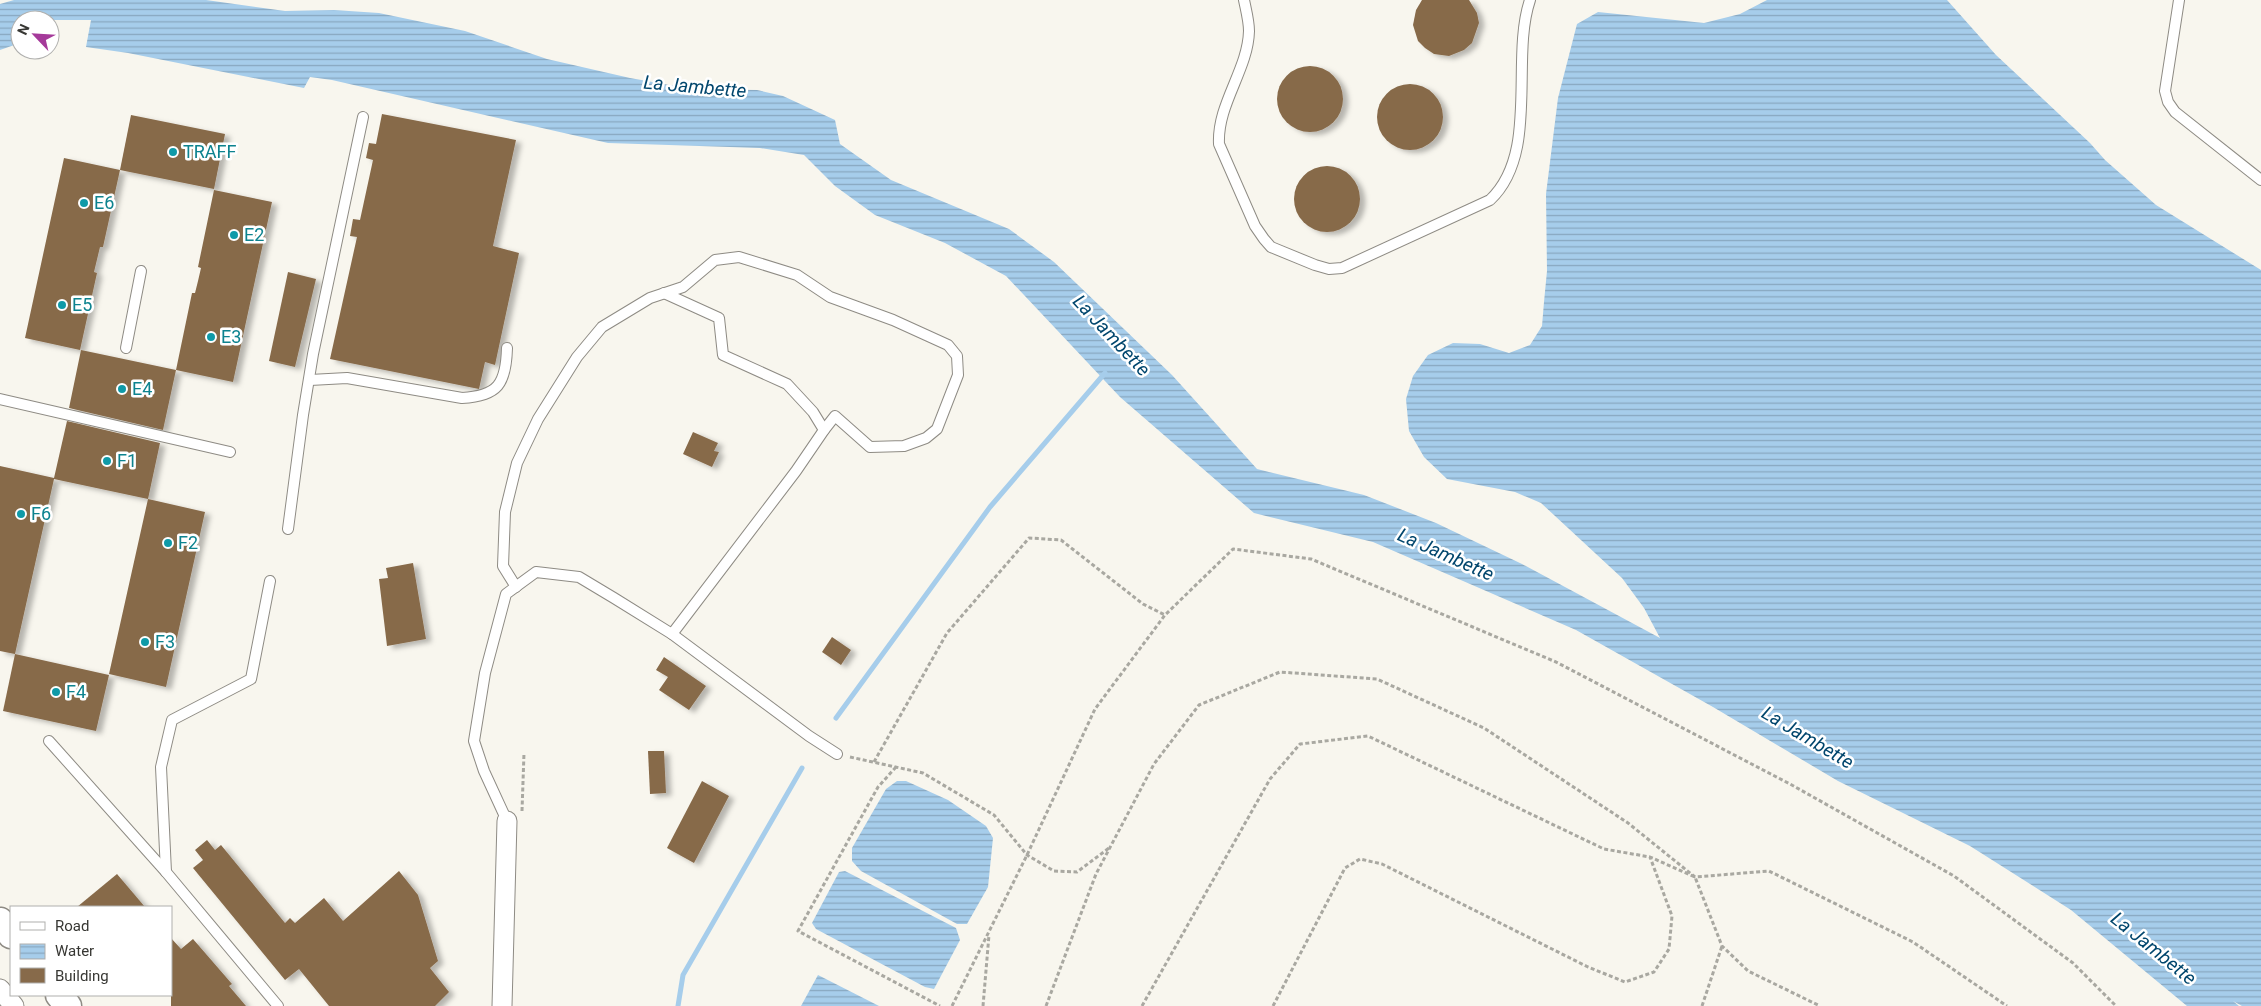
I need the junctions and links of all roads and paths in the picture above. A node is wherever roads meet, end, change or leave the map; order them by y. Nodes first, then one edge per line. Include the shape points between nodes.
1 (1244, 0) edge
2 (1530, 0) edge
3 (2179, 0) edge
4 (364, 117) dead end
5 (2261, 180) edge
6 (141, 271) dead end
7 (664, 293) junction
8 (126, 348) dead end
9 (507, 348) dead end
10 (310, 380) junction
11 (0, 399) edge
12 (824, 430) junction
13 (230, 452) dead end
14 (288, 529) dead end
15 (270, 581) dead end
16 (516, 587) junction
17 (1165, 615) junction
18 (672, 634) junction
19 (49, 741) dead end
20 (837, 754) joint
21 (874, 762) junction
22 (896, 767) junction
23 (507, 821) joint
24 (1111, 846) junction
25 (1028, 855) junction
26 (1650, 857) junction
27 (166, 872) junction
28 (1695, 876) junction
29 (0, 920) edge
30 (0, 931) edge
31 (990, 932) junction
32 (10, 934) edge
33 (10, 944) edge
34 (1722, 946) junction
35 (0, 989) edge
36 (52, 996) edge
37 (60, 996) edge
38 (14, 1006) edge
39 (60, 1006) edge
40 (68, 1006) edge
41 (278, 1006) edge
42 (502, 1006) edge
43 (940, 1006) edge
44 (952, 1006) edge
45 (983, 1006) edge
46 (1046, 1006) edge
47 (1142, 1006) edge
48 (1273, 1006) edge
49 (1702, 1006) edge
50 (1820, 1006) edge
51 (2007, 1006) edge
52 (2116, 1006) edge

1 - 2 lane via 1249,31 1247,48 1222,116 1219,144 1264,239 1271,247 1329,269 1342,268 1490,200 1499,192 1507,179 1519,138 1524,22
3 - 5 lane via 2165,91 2168,102 2175,112
4 - 10 lane
6 - 8 lane
7 - 12 lane via 719,318 723,355 786,384 813,412
7 - 12 lane via 683,287 715,260 739,257 797,275 830,297 948,344 957,356 958,375 937,429 926,438 904,446 870,447 835,416
7 - 16 lane via 602,327 577,357 538,419 517,463 505,512 503,566
9 - 10 lane via 507,367 501,381 494,390 481,397 462,398 347,378
10 - 14 lane
11 - 13 lane
12 - 18 lane
15 - 27 lane via 251,679 172,720 161,767
16 - 18 lane via 536,572 579,577
16 - 23 lane via 506,594 486,673 474,741
17 - 21 path via 1143,604 1061,540 1029,538 946,633
17 - 25 path via 1095,710
17 - 52 path via 1234,549 1311,559 1556,662 1790,784 1954,876 2073,963
18 - 20 lane
19 - 27 lane
20 - 21 path
21 - 22 path
22 - 25 path via 923,773 994,815
22 - 43 path via 878,787 798,931
23 - 42 street
24 - 25 path via 1077,872 1054,871
24 - 28 path via 1154,764 1199,706 1280,672 1376,679 1484,728 1628,823
24 - 46 path via 1096,874
25 - 31 path
26 - 28 path
26 - 47 path via 1604,849 1368,736 1300,744 1270,779
26 - 48 path via 1672,916 1668,948 1654,972 1625,982 1588,967 1382,864 1360,859 1345,868
27 - 41 lane
28 - 34 path
28 - 51 path via 1769,871 1913,942
29 - 32 main road
30 - 33 main road
31 - 44 path
31 - 45 path
34 - 49 path
34 - 50 path via 1748,971
35 - 38 street
36 - 39 main road
37 - 40 main road

